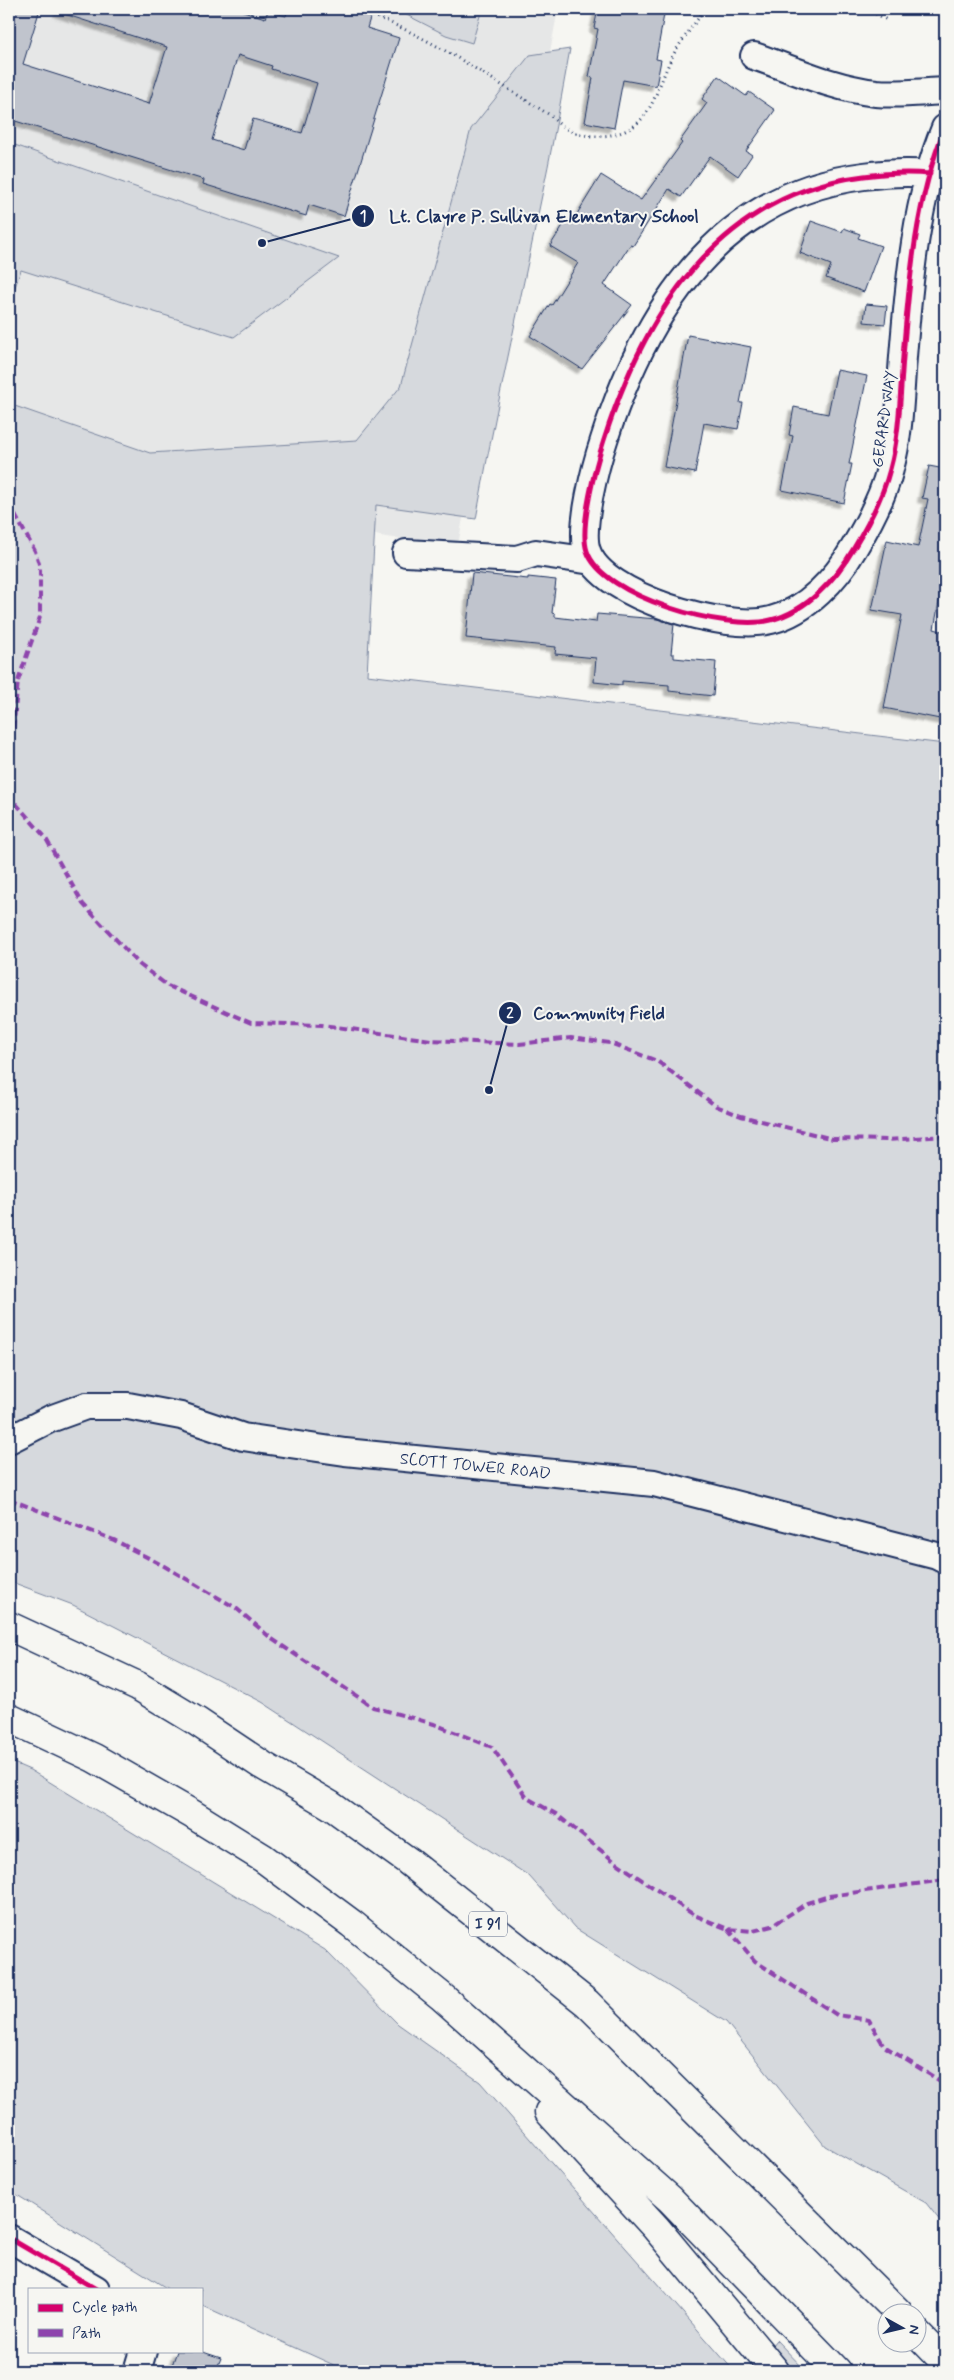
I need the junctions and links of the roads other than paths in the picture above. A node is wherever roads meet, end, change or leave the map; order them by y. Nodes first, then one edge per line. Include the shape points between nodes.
1 (754, 56) dead end
2 (945, 91) edge
3 (945, 128) edge
4 (930, 174) junction
5 (406, 553) dead end
6 (592, 561) junction
7 (9, 1440) edge
8 (945, 1560) edge
9 (9, 1626) edge
10 (9, 1718) edge
11 (441, 1996) junction
12 (9, 2238) edge
13 (94, 2288) edge
14 (888, 2302) edge
15 (926, 2342) edge
16 (144, 2352) edge
17 (945, 2362) edge
18 (137, 2371) edge
19 (775, 2371) edge
20 (837, 2371) edge

1 - 2 street via 861,90 892,94
3 - 4 street, GERARD WAY
4 - 6 street, GERARD WAY via 850,178 798,192 751,215 710,249 657,320 626,380 611,418 599,456 584,533
4 - 6 street, GERARD WAY via 914,254 890,471 866,527 830,581 808,601 772,620 727,622 704,618 623,589 608,580
5 - 6 street via 518,559 536,553
7 - 8 street, SCOTT TOWER ROAD via 50,1419 86,1406 128,1406 181,1416 243,1437 344,1452 654,1483
9 - 14 highway, I 91 via 138,1686 330,1805 408,1861 587,2003
10 - 11 highway via 94,1758 263,1858
11 - 19 highway via 656,2228
11 - 20 highway via 670,2199
12 - 13 street
15 - 17 highway
16 - 18 street

